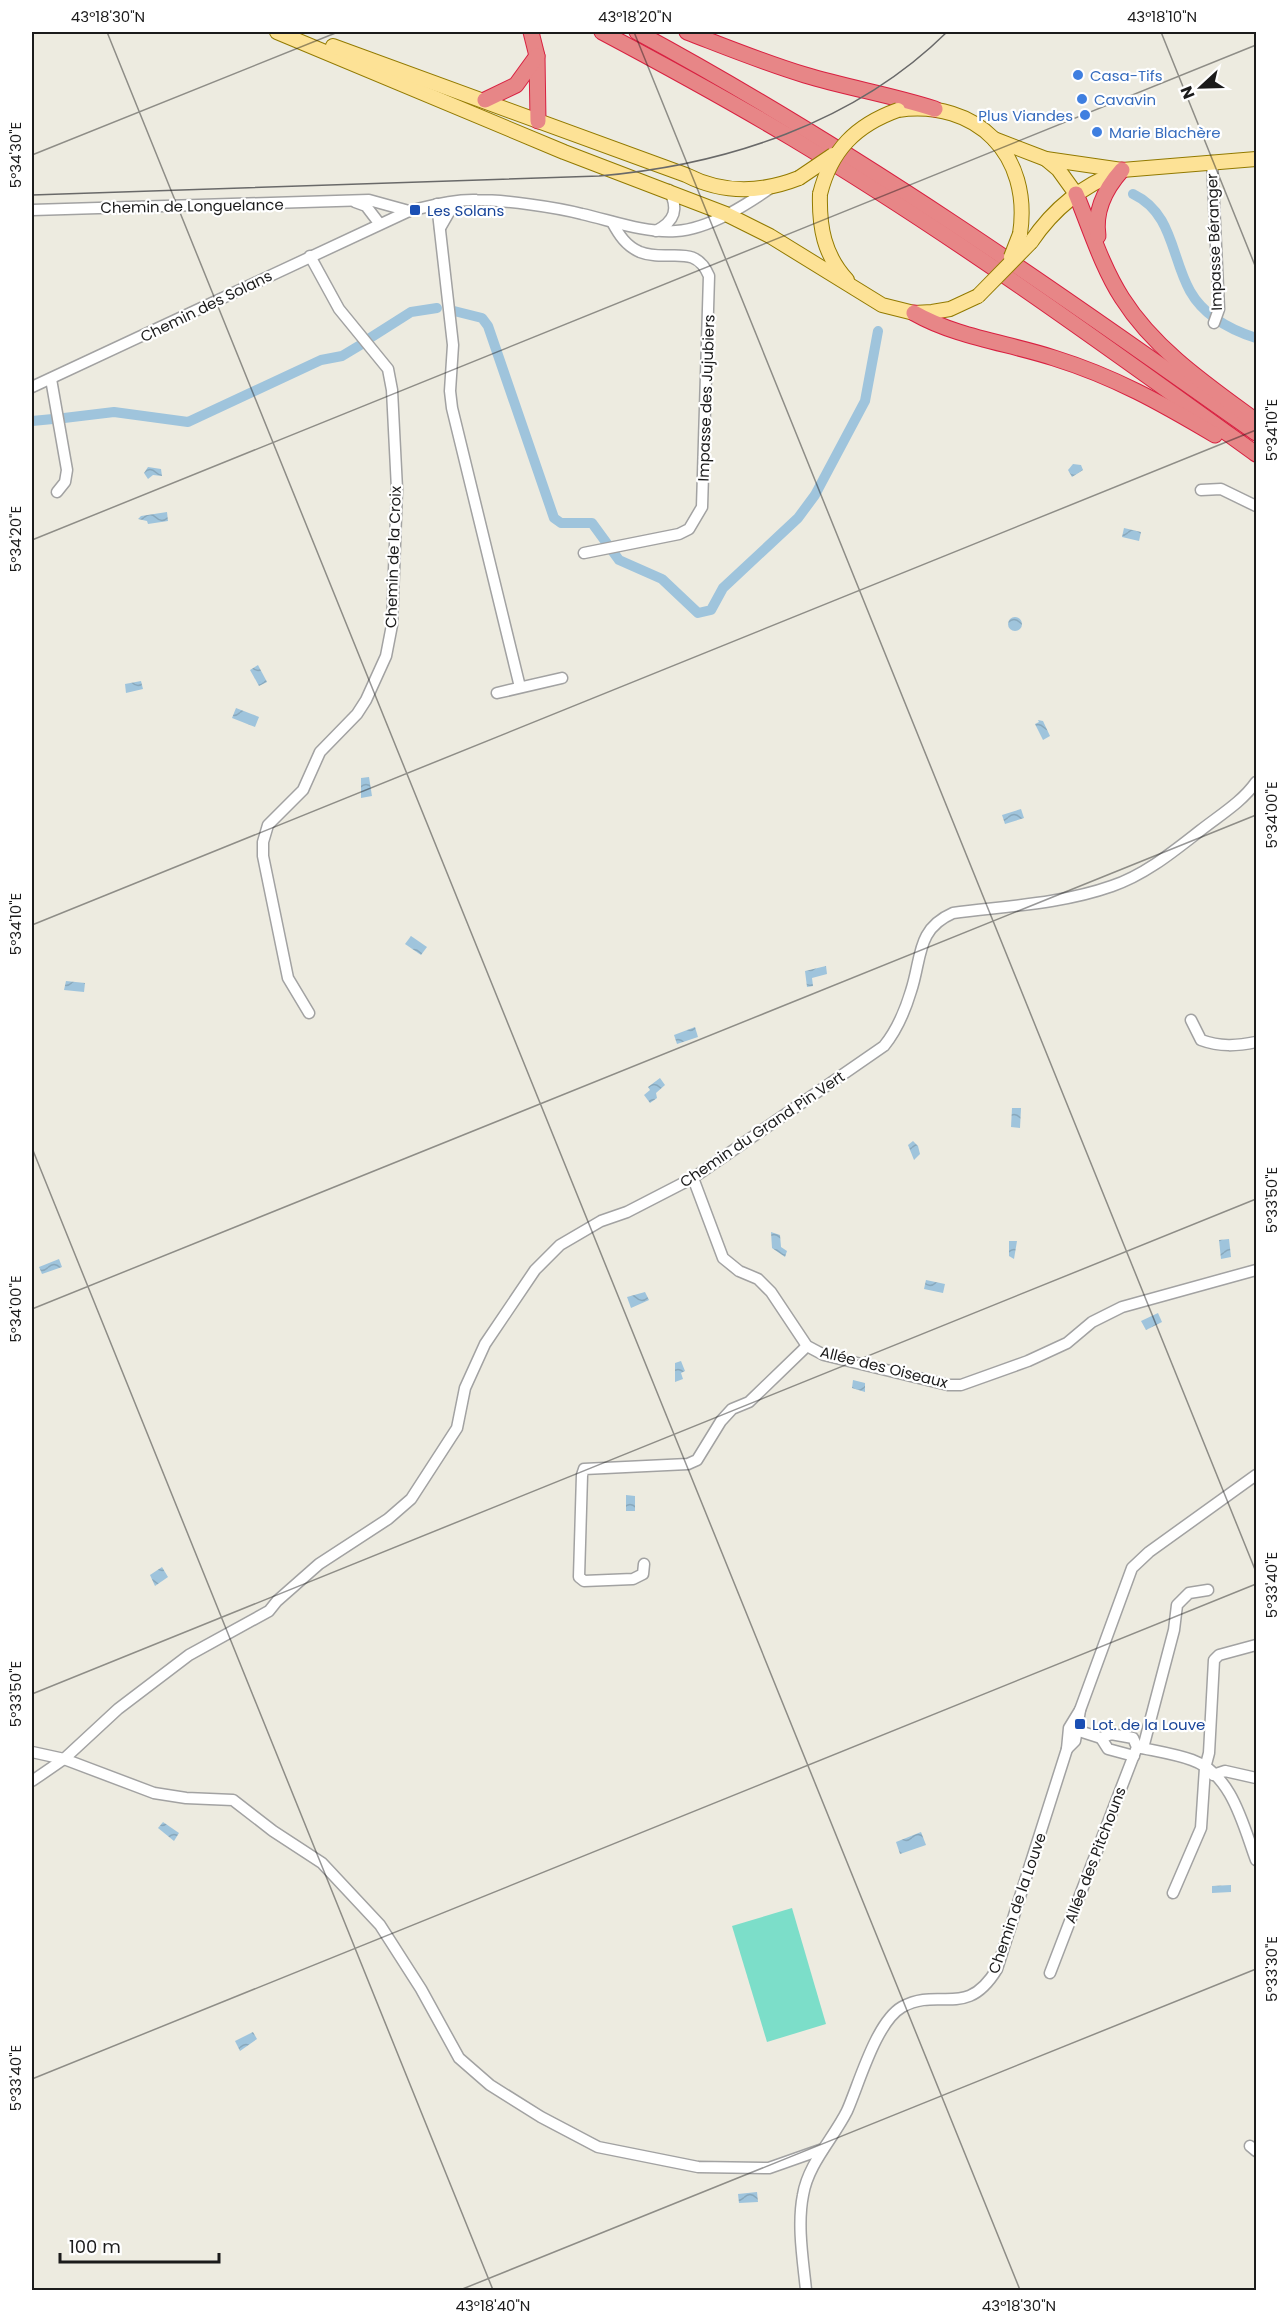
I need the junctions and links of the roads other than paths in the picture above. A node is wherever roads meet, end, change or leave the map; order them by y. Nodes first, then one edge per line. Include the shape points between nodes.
1 (277, 32) edge
2 (292, 32) edge
3 (531, 32) edge
4 (602, 32) edge
5 (637, 32) edge
6 (687, 32) edge
7 (537, 56) junction
8 (485, 100) junction
9 (935, 109) junction
10 (538, 121) junction
11 (994, 139) junction
12 (835, 154) junction
13 (1046, 159) junction
14 (1257, 159) edge
15 (598, 161) junction
16 (1212, 161) junction
17 (1122, 170) junction
18 (661, 186) junction
19 (772, 187) junction
20 (1076, 194) junction
21 (352, 202) junction
22 (455, 202) junction
23 (437, 204) junction
24 (32, 210) edge
25 (409, 211) junction
26 (726, 214) junction
27 (612, 222) junction
28 (379, 223) junction
29 (440, 228) junction
30 (656, 231) junction
31 (1025, 238) junction
32 (1101, 254) junction
33 (310, 256) junction
34 (854, 288) junction
35 (914, 313) junction
36 (1216, 319) dead end
37 (51, 379) junction
38 (32, 387) edge
39 (1257, 421) edge
40 (1257, 433) edge
41 (1257, 454) edge
42 (1257, 460) edge
43 (1201, 489) dead end
44 (57, 492) dead end
45 (1257, 506) edge
46 (584, 554) dead end
47 (562, 678) dead end
48 (520, 687) junction
49 (497, 693) dead end
50 (1257, 782) edge
51 (309, 1013) dead end
52 (1191, 1020) dead end
53 (1257, 1042) edge
54 (693, 1178) junction
55 (1257, 1270) edge
56 (807, 1346) junction
57 (1257, 1475) edge
58 (644, 1564) dead end
59 (1208, 1590) dead end
60 (1257, 1645) edge
61 (1074, 1730) junction
62 (1101, 1738) junction
63 (1137, 1747) junction
64 (32, 1752) edge
65 (64, 1759) junction
66 (1209, 1771) junction
67 (1257, 1778) edge
68 (32, 1781) edge
69 (1257, 1860) edge
70 (1173, 1893) dead end
71 (1050, 1973) dead end
72 (823, 2149) junction
73 (806, 2290) edge

1 - 15 main road
2 - 8 main road
3 - 7 highway
4 - 41 highway via 762,120 905,209
5 - 40 highway via 812,130 935,210
6 - 9 highway via 803,75 893,95
7 - 8 highway via 516,85
7 - 10 highway
8 - 10 main road
9 - 11 main road via 977,124
9 - 12 main road, bridge via 898,110 876,118 860,128
10 - 15 main road via 543,133
10 - 19 main road via 704,184 751,190
11 - 13 main road
11 - 31 main road via 1011,161 1020,186
12 - 19 main road, bridge via 799,178
12 - 34 main road, bridge via 820,194 819,220 825,246 837,269
13 - 17 main road
13 - 20 main road
14 - 16 main road
15 - 18 main road
16 - 17 main road
16 - 36 street, Impasse Béranger
17 - 20 main road
17 - 32 highway via 1098,208 1096,225
18 - 26 main road
18 - 30 street via 674,199 674,214 668,224
19 - 26 street, Chemin des Solans
20 - 31 main road
20 - 32 highway
21 - 24 street, Chemin de Longuelance
21 - 25 street, Chemin de Longuelance via 380,201
21 - 28 street via 366,206
22 - 23 street, Chemin des Solans
22 - 27 street, Chemin des Solans via 476,200 580,213
22 - 29 street
23 - 25 street, Chemin des Solans
23 - 29 street
25 - 28 street, Chemin des Solans
26 - 30 street, Chemin des Solans via 700,226
26 - 34 main road
27 - 30 street, Chemin des Solans
27 - 46 street, Impasse des Jujubiers via 622,240 641,252 693,256 709,276 702,507 689,529 678,534
28 - 33 street, Chemin des Solans
29 - 48 street via 453,345 452,408
31 - 35 main road, bridge via 1008,265 978,296 950,309
32 - 39 highway via 1121,297 1150,336 1193,374
33 - 37 street, Chemin des Solans
33 - 51 street, Chemin de la Croix via 339,309 388,369 397,489 392,625 386,656 357,714 320,752 303,790 268,825 262,842 288,978
34 - 35 main road via 882,305
35 - 42 highway via 940,326 1055,358 1130,386
37 - 38 street, Chemin des Solans
37 - 44 street via 67,470 65,482
43 - 45 street via 1221,489
47 - 48 street
48 - 49 street
50 - 54 street, Chemin du Grand Pin Vert via 1247,794 1148,869 1113,886 1073,898 953,913 938,920 923,939 911,990 894,1033 884,1046
52 - 53 street via 1201,1040 1213,1045
54 - 56 street, Allée des Oiseaux via 723,1258 758,1279
54 - 65 street, Chemin du Grand Pin Vert via 560,1245 535,1270 485,1344 465,1388 457,1428 411,1499 388,1519 319,1564 269,1611 189,1655 118,1709
55 - 56 street, Allée des Oiseaux via 1122,1307 1092,1322 1067,1343 961,1385 824,1355
56 - 58 street via 748,1402 732,1409 697,1460 688,1464 584,1469 579,1577 584,1581 633,1579 643,1574
57 - 61 street, Chemin de la Louve via 1132,1568
59 - 63 street, Allée des Pitchouns via 1189,1593 1178,1605 1174,1630
60 - 66 street via 1219,1655 1214,1660
61 - 62 street
61 - 72 street, Chemin de la Louve via 997,1969 978,1992 962,1999 904,2006 893,2013 846,2113
62 - 63 street via 1111,1734
62 - 63 street via 1108,1749
63 - 66 street via 1194,1761
63 - 71 street, Allée des Pitchouns
64 - 65 street
65 - 68 street, Chemin du Grand Pin Vert
65 - 72 street via 154,1793 234,1800 322,1863 380,1925 459,2058 490,2085 598,2147 698,2167 769,2168
66 - 67 street
66 - 69 street via 1223,1783 1236,1806
66 - 70 street via 1201,1828
72 - 73 street, Chemin de la Louve via 803,2193

